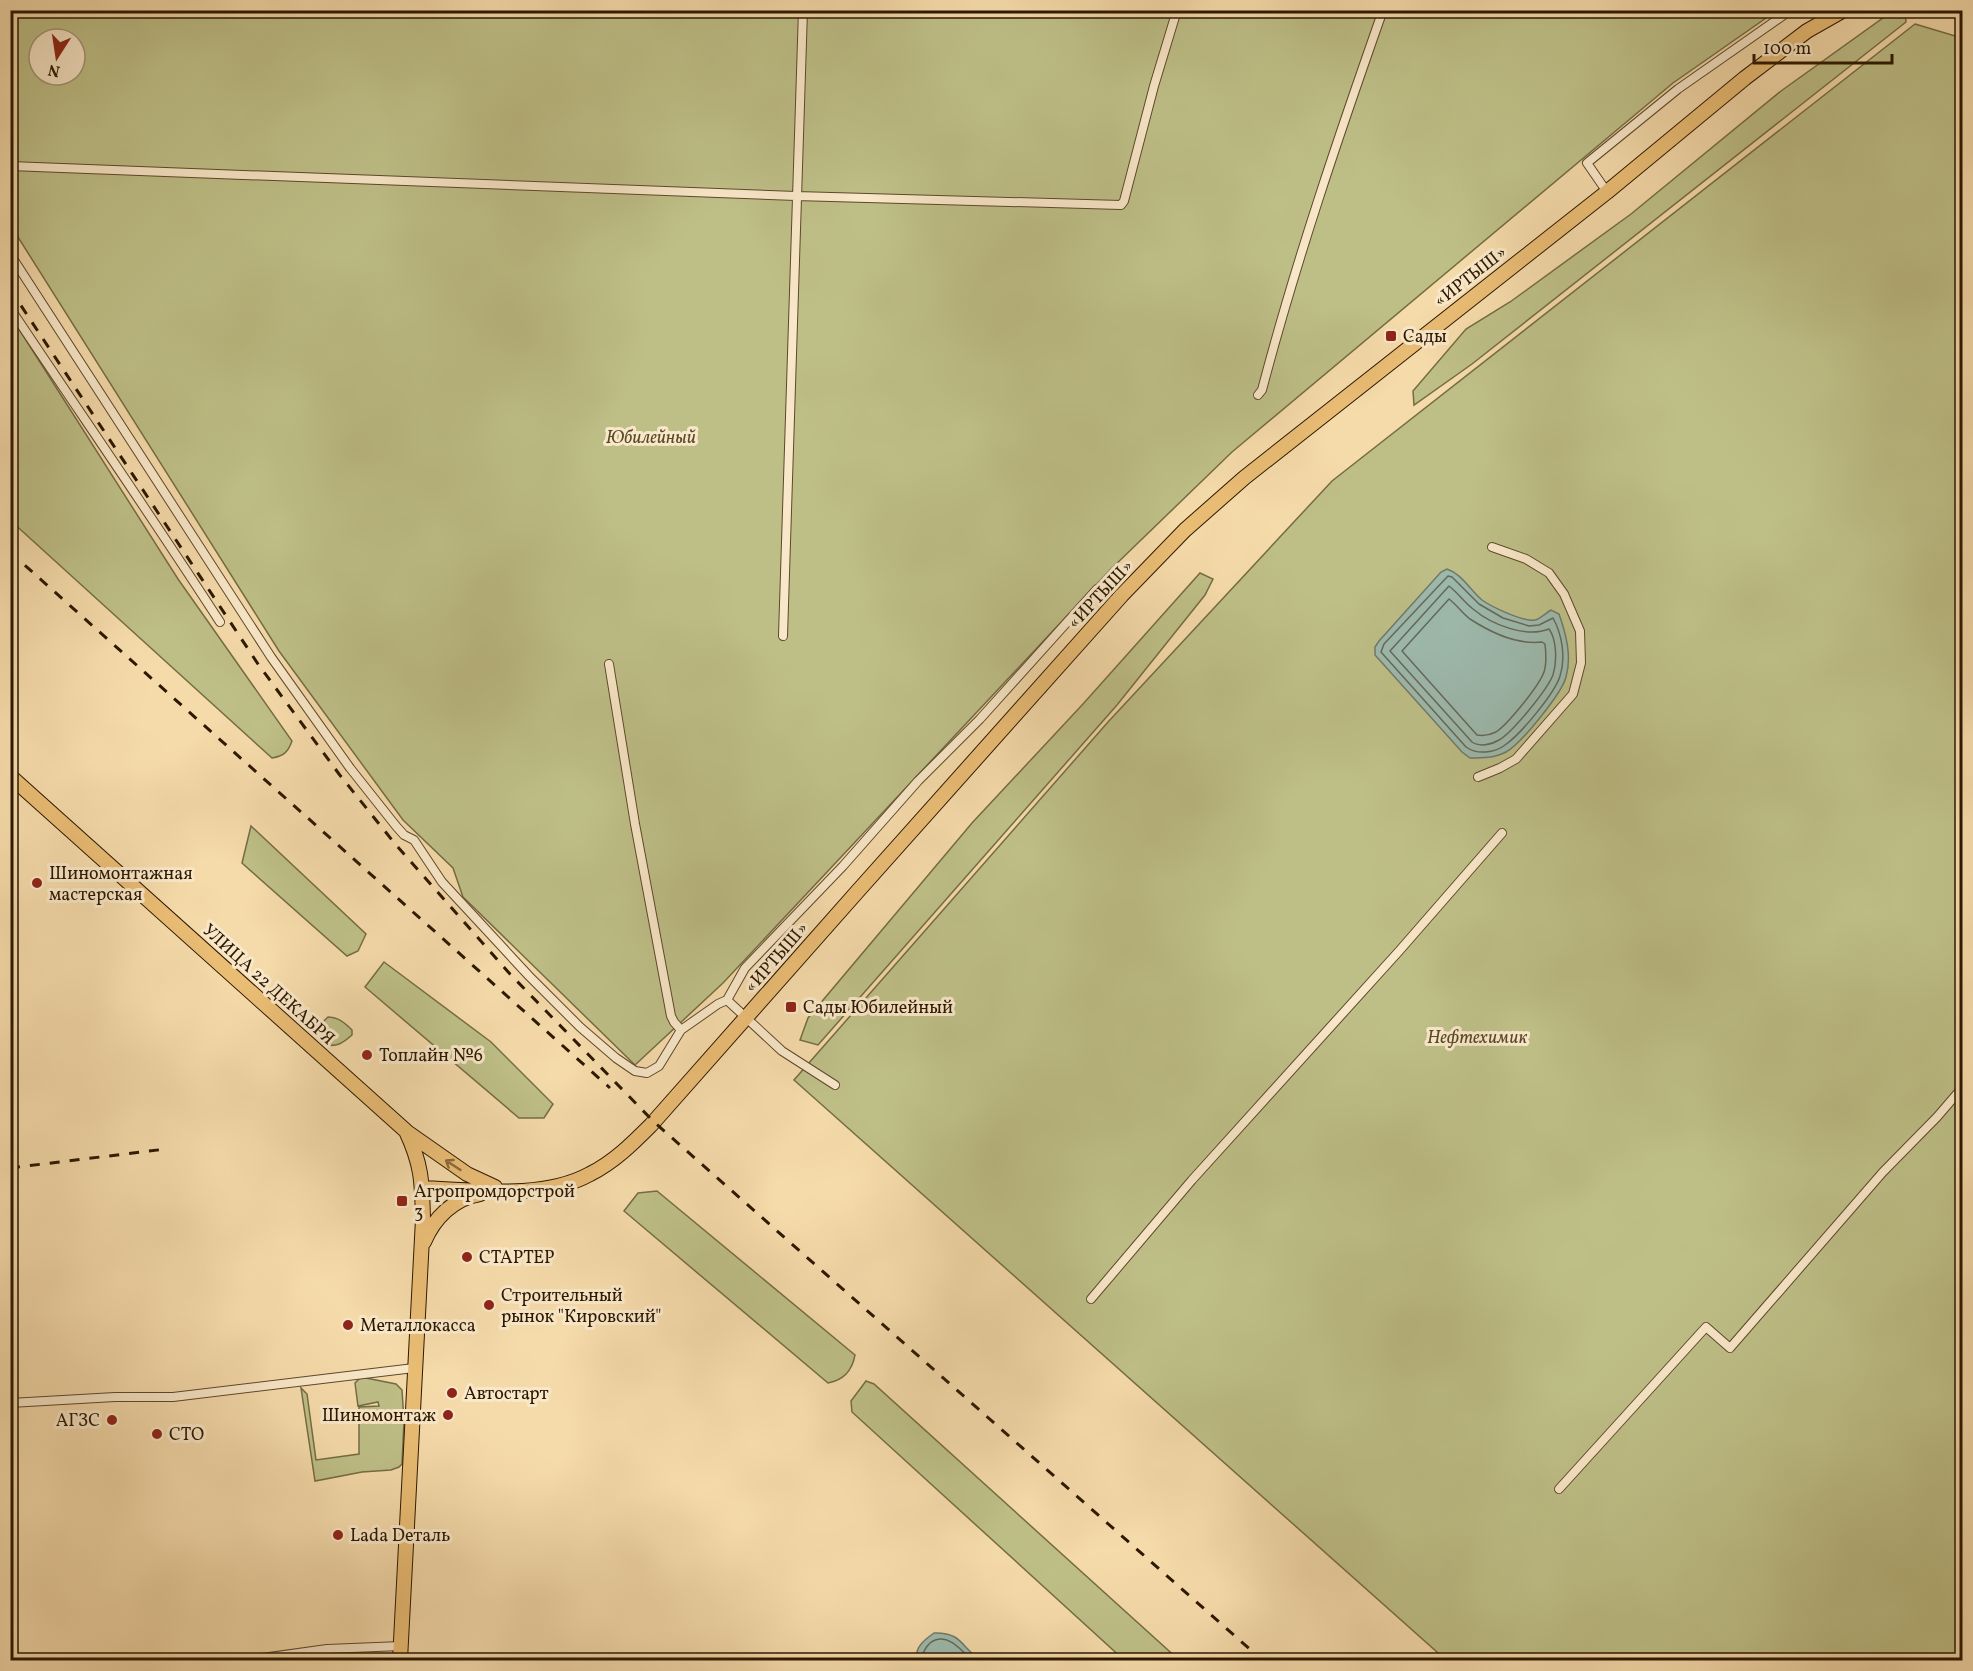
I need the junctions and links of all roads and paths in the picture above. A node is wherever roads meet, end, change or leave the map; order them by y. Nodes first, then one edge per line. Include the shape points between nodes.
1 (803, 10) edge
2 (1177, 10) edge
3 (1383, 10) edge
4 (1791, 10) edge
5 (1844, 10) edge
6 (10, 166) edge
7 (1607, 192) junction
8 (796, 196) junction
9 (10, 254) edge
10 (10, 308) edge
11 (1258, 395) dead end
12 (1492, 547) dead end
13 (1097, 589) dead end
14 (220, 622) dead end
15 (783, 636) dead end
16 (609, 664) dead end
17 (10, 776) edge
18 (1478, 777) dead end
19 (1502, 833) dead end
20 (727, 1000) junction
21 (747, 1018) junction
22 (681, 1030) junction
23 (835, 1085) dead end
24 (1962, 1088) edge
25 (406, 1131) junction
26 (422, 1188) junction
27 (506, 1191) junction
28 (421, 1252) junction
29 (1091, 1299) dead end
30 (414, 1368) junction
31 (10, 1403) edge
32 (1559, 1489) dead end
33 (401, 1646) junction
34 (248, 1660) edge
35 (400, 1660) edge

1 - 8 street
2 - 8 street via 1121,205
3 - 11 street
4 - 7 street via 1678,89 1587,163
5 - 7 main road, «ИРТЫШ» via 1807,31 1745,78
6 - 8 street
7 - 21 main road, «ИРТЫШ» via 1253,470 1185,531 1091,629
8 - 15 street
9 - 22 street via 271,657 350,768 404,835 414,840 442,882 580,1027 635,1071 647,1073 659,1066
10 - 14 street
12 - 18 street via 1526,559 1549,573 1564,594 1580,631 1581,663 1574,694 1516,759
13 - 20 street via 745,968
16 - 22 street via 669,1007
17 - 25 main road, УЛИЦА 22 ДЕКАБРЯ
19 - 29 street
20 - 21 street
20 - 22 street
21 - 23 street via 782,1051
21 - 27 main road, «ИРТЫШ» via 651,1125 616,1158 589,1175 560,1186
24 - 32 street via 1883,1172 1730,1348 1706,1327
25 - 26 main road, УЛИЦА 22 ДЕКАБРЯ via 417,1153
27 -> 25 main road via 467,1174
26 - 27 main road, «ИРТЫШ»
26 - 28 main road, УЛИЦА 22 ДЕКАБРЯ
27 - 28 main road via 457,1202 431,1227
28 - 30 main road, УЛИЦА 22 ДЕКАБРЯ
30 - 31 street via 173,1397
30 - 33 main road, УЛИЦА 22 ДЕКАБРЯ
33 - 34 street via 327,1649
33 - 35 main road, УЛИЦА 22 ДЕКАБРЯ

